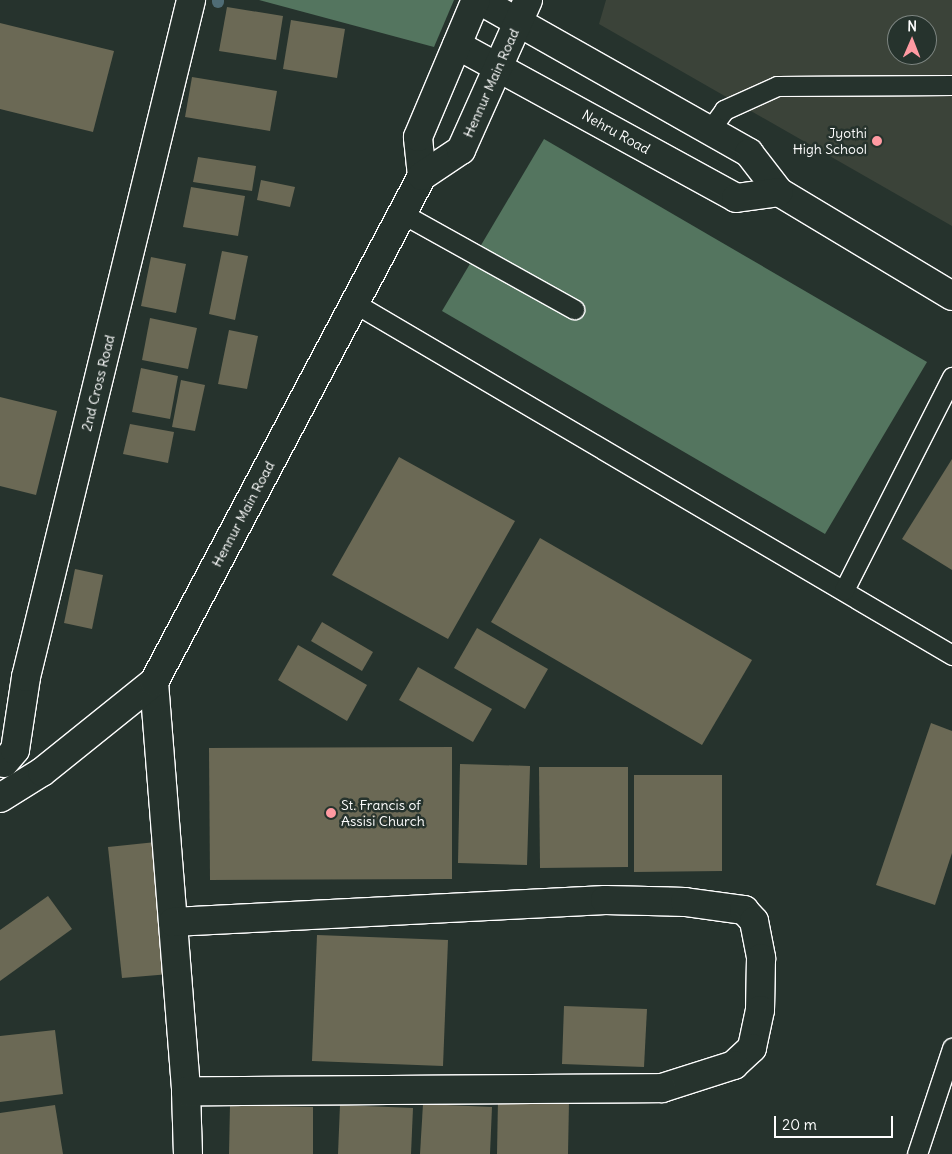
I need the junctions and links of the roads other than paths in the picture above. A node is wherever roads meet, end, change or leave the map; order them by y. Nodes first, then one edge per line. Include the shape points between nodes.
1 (191, 0) edge
2 (478, 0) edge
3 (523, 11) edge
4 (457, 45) junction
5 (498, 68) junction
6 (952, 85) edge
7 (709, 131) junction
8 (422, 176) junction
9 (779, 192) junction
10 (403, 214) junction
11 (952, 296) edge
12 (356, 304) junction
13 (574, 309) dead end
14 (952, 377) edge
15 (844, 590) junction
16 (952, 655) edge
17 (154, 682) junction
18 (2, 763) edge
19 (28, 780) junction
20 (0, 798) edge
21 (173, 922) junction
22 (952, 1048) edge
23 (186, 1091) junction
24 (188, 1154) edge
25 (917, 1154) edge

1 - 18 street, 2nd Cross Road via 26,677 15,750
2 - 3 street
2 - 4 street
3 - 5 street, Hennur Main Road
3 - 7 street
4 - 5 street, Nehru Road
4 - 8 street via 418,137
5 - 8 street, Hennur Main Road via 461,150
5 - 9 street, Nehru Road via 736,198
6 - 7 lane via 777,86 724,110
7 - 9 street via 749,153
8 - 10 street, Hennur Main Road
9 - 11 street
10 - 12 street, Hennur Main Road
10 - 13 lane
12 - 15 lane
12 - 17 street, Hennur Main Road
14 - 15 lane
15 - 16 lane
17 - 19 street, Hennur Main Road
17 - 21 street
18 - 19 street
19 - 20 street, Hennur Main Road
21 - 23 street
21 - 23 street via 605,900 685,902 744,910 754,921 760,958 760,1010 752,1048 734,1065 662,1088
22 - 25 lane
23 - 24 street

